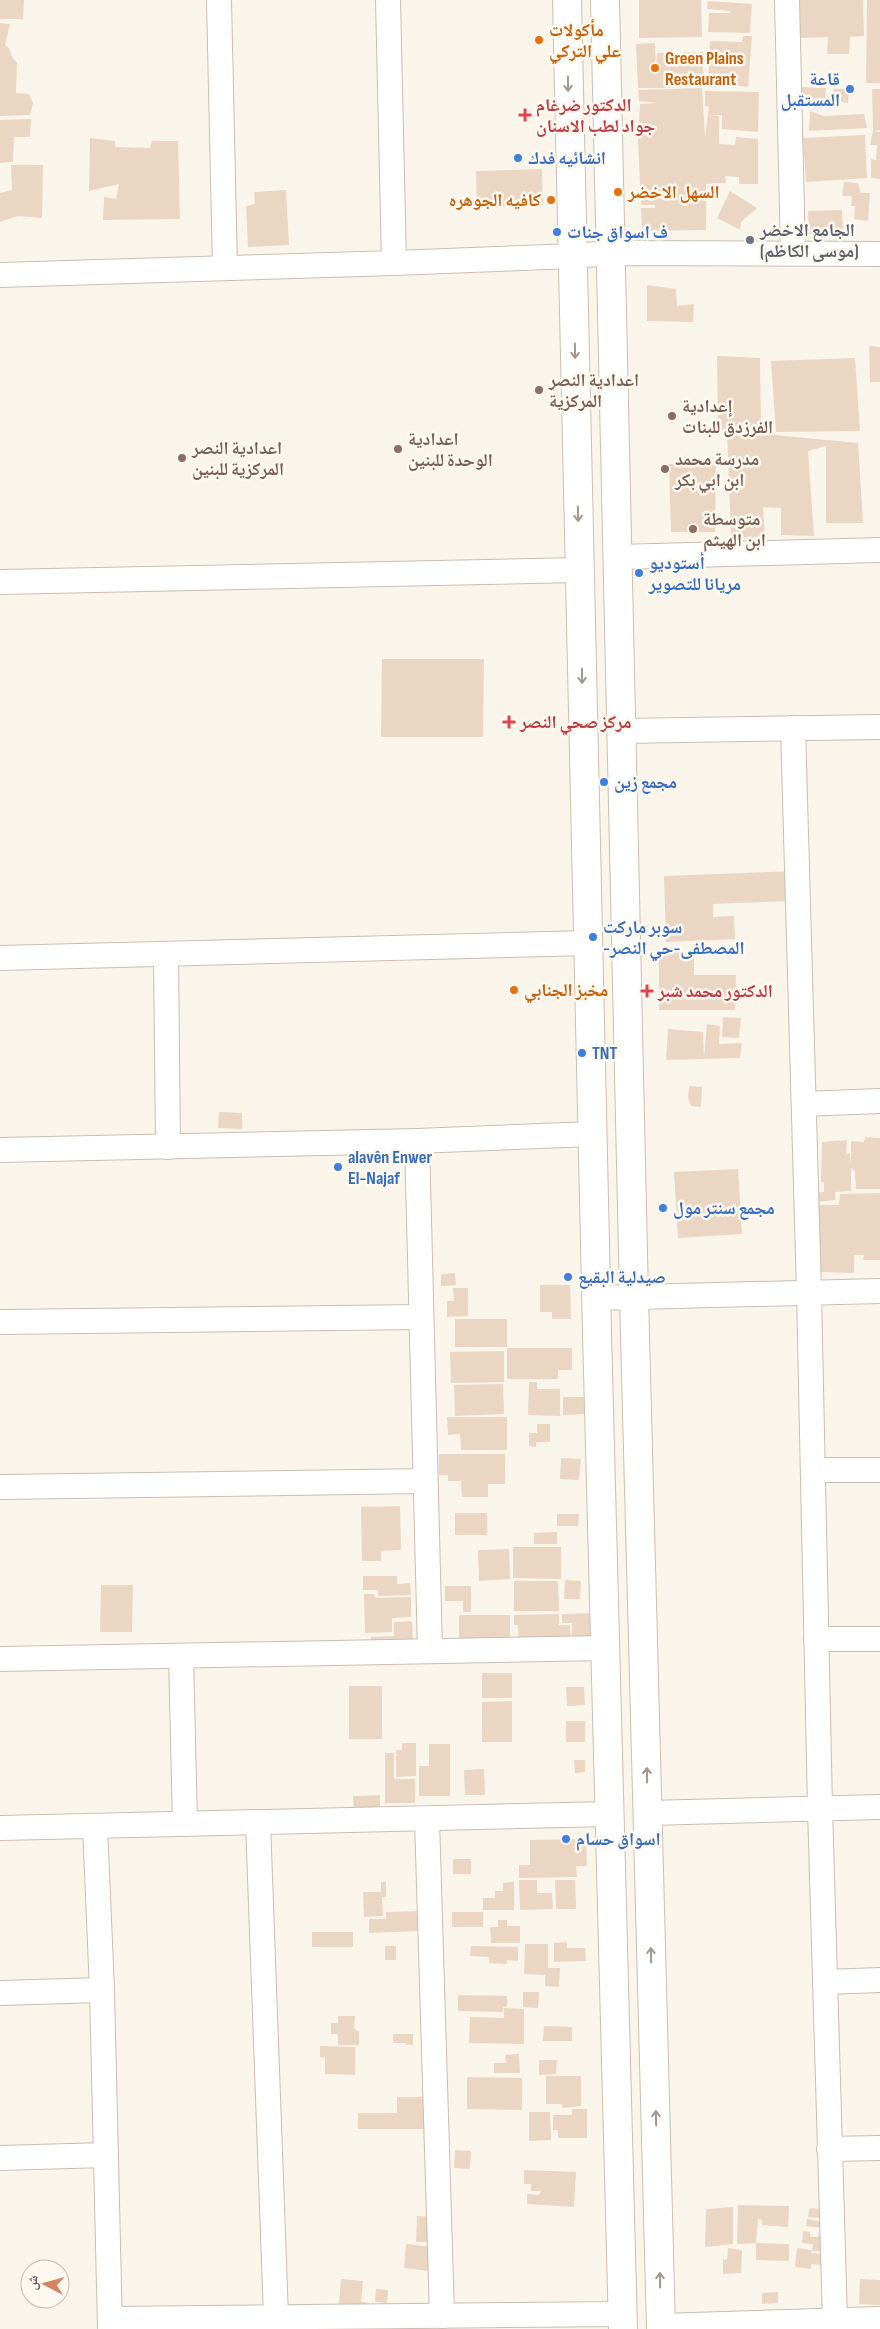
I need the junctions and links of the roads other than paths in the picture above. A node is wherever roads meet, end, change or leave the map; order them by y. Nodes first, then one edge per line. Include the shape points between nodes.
1 (219, 0) edge
2 (388, 0) edge
3 (567, 0) edge
4 (605, 0) edge
5 (786, 0) edge
6 (571, 204) junction
7 (610, 204) junction
8 (612, 253) junction
9 (793, 253) junction
10 (880, 254) edge
11 (572, 256) junction
12 (394, 263) junction
13 (225, 268) junction
14 (0, 275) edge
15 (574, 311) junction
16 (613, 311) junction
17 (880, 550) edge
18 (618, 557) junction
19 (580, 570) junction
20 (0, 582) edge
21 (880, 727) edge
22 (793, 728) junction
23 (622, 731) junction
24 (588, 943) junction
25 (166, 954) junction
26 (0, 958) edge
27 (880, 1101) edge
28 (804, 1104) junction
29 (592, 1134) junction
30 (417, 1141) junction
31 (168, 1147) junction
32 (0, 1150) edge
33 (633, 1238) junction
34 (595, 1242) junction
35 (880, 1291) edge
36 (809, 1292) junction
37 (634, 1297) junction
38 (596, 1298) junction
39 (420, 1317) junction
40 (0, 1322) edge
41 (597, 1333) junction
42 (636, 1337) junction
43 (813, 1470) junction
44 (880, 1470) edge
45 (425, 1481) junction
46 (0, 1487) edge
47 (880, 1638) edge
48 (816, 1639) junction
49 (605, 1648) junction
50 (430, 1651) junction
51 (181, 1656) junction
52 (0, 1659) edge
53 (880, 1807) edge
54 (820, 1808) junction
55 (648, 1813) junction
56 (610, 1814) junction
57 (427, 1819) junction
58 (258, 1822) junction
59 (185, 1824) junction
60 (95, 1826) junction
61 (0, 1828) edge
62 (880, 1980) edge
63 (824, 1982) junction
64 (102, 1990) junction
65 (0, 1993) edge
66 (880, 2148) edge
67 (829, 2149) junction
68 (106, 2155) junction
69 (0, 2158) edge
70 (657, 2173) junction
71 (619, 2175) junction
72 (442, 2316) junction
73 (276, 2317) junction
74 (880, 2319) edge
75 (835, 2320) junction
76 (623, 2321) edge
77 (110, 2324) edge
78 (661, 2327) edge

1 - 13 street
2 - 12 street
3 -> 6 street
4 - 7 street
5 - 9 street
6 - 7 street via 582,213 592,214 601,212
6 - 11 street
7 - 8 street
8 - 9 street
8 - 11 street
8 - 16 street
9 - 10 street
11 - 12 street
11 - 15 street
12 - 13 street
13 - 14 street
15 - 16 street via 584,302 594,300
15 -> 19 street
16 - 18 street
17 - 18 street
18 - 23 street
19 - 20 street
19 -> 24 street
21 - 22 street
22 - 23 street
22 - 28 street
23 - 33 street
24 - 25 street
24 - 29 street
25 - 26 street
25 - 31 street
27 - 28 street
28 - 36 street
29 - 30 street
29 - 34 street
30 - 31 street
30 - 39 street
31 - 32 street
33 - 34 street via 625,1247 615,1250 605,1249
33 - 37 street
34 - 38 street
35 - 36 street
36 - 37 street
36 - 43 street
37 - 38 street
37 - 42 street
38 - 41 street
39 - 40 street
39 - 45 street
41 - 42 street via 616,1324 626,1327
41 - 49 street
55 -> 42 street
43 - 44 street
43 - 48 street
45 - 46 street
45 - 50 street
47 - 48 street
48 - 54 street
49 - 50 street
49 - 56 street
50 - 51 street
51 - 52 street
51 - 59 street
53 - 54 street
54 - 55 street
54 - 63 street
70 -> 55 street
56 - 57 street
56 - 71 street
57 - 58 street
57 - 72 street
58 - 59 street
58 - 73 street
59 - 60 street
60 - 61 street
60 - 64 street
62 - 63 street
63 - 67 street
64 - 65 street
64 - 68 street
66 - 67 street
67 - 75 street
68 - 69 street
68 - 77 street
70 - 71 street
78 -> 70 street
71 - 76 street
72 - 73 street
72 - 76 street
73 - 77 street
74 - 75 street
75 - 78 street

